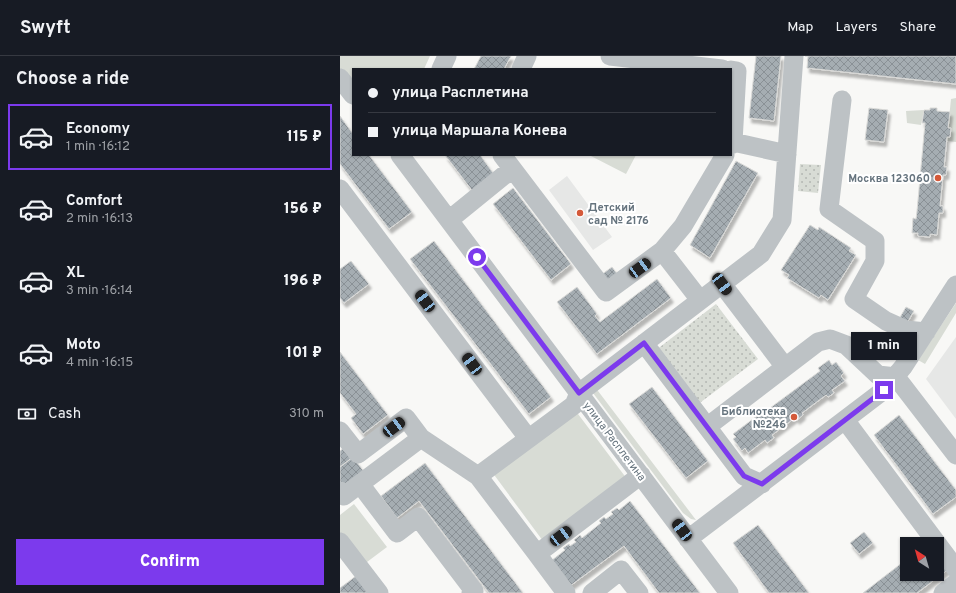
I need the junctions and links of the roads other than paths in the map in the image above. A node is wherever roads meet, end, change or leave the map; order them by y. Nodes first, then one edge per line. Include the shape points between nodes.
1 (447, 56) edge
2 (528, 56) edge
3 (610, 56) edge
4 (794, 56) edge
5 (441, 68) edge
6 (522, 68) edge
7 (713, 68) edge
8 (732, 70) edge
9 (340, 78) edge
10 (352, 94) edge
11 (842, 100) dead end
12 (732, 126) edge
13 (732, 148) edge
14 (787, 154) junction
15 (401, 156) edge
16 (725, 156) edge
17 (507, 162) edge
18 (340, 189) edge
19 (449, 220) junction
20 (662, 251) junction
21 (722, 284) junction
22 (956, 285) edge
23 (700, 300) junction
24 (926, 332) junction
25 (644, 343) junction
26 (785, 367) junction
27 (896, 376) junction
28 (579, 393) junction
29 (845, 420) junction
30 (708, 426) junction
31 (340, 430) edge
32 (421, 438) junction
33 (528, 438) junction
34 (956, 455) edge
35 (640, 475) junction
36 (478, 476) junction
37 (360, 484) junction
38 (762, 484) junction
39 (340, 491) edge
40 (688, 539) junction
41 (340, 542) edge
42 (538, 554) junction
43 (956, 569) edge
44 (379, 593) edge
45 (471, 593) edge
46 (566, 593) edge
47 (592, 593) edge
48 (639, 593) edge
49 (729, 593) edge

1 - 5 street
2 - 6 street
3 - 7 street
4 - 14 street
8 - 12 street via 737,71
9 - 10 street
11 - 24 street via 829,209 875,240 875,261 854,299 886,321 906,330
13 - 14 street
14 - 21 street via 782,220 761,254
15 - 19 street, улица Расплетина
16 - 20 street via 683,226
17 - 19 street
17 - 20 street via 606,292
18 - 33 street
19 - 28 street, улица Расплетина
20 - 23 street
21 - 23 street
21 - 26 street
22 - 24 street
23 - 25 street
24 - 27 street
25 - 28 street
25 - 30 street
26 - 27 street via 818,342 830,340 846,345 878,375
26 - 30 street
27 - 29 street via 884,390
27 - 34 street
28 - 33 street via 574,405
28 - 35 street, улица Расплетина
29 - 38 street
29 - 43 street
30 - 38 street via 744,476
31 - 32 street via 358,454 406,418
32 - 36 street
32 - 37 street
33 - 36 street
35 - 40 street, улица Расплетина
35 - 42 street
36 - 42 street
37 - 39 street via 344,496
37 - 45 street via 397,533 418,517 474,591
38 - 40 street
40 - 49 street, улица Расплетина
41 - 44 street
42 - 46 street
47 - 48 street via 621,570

